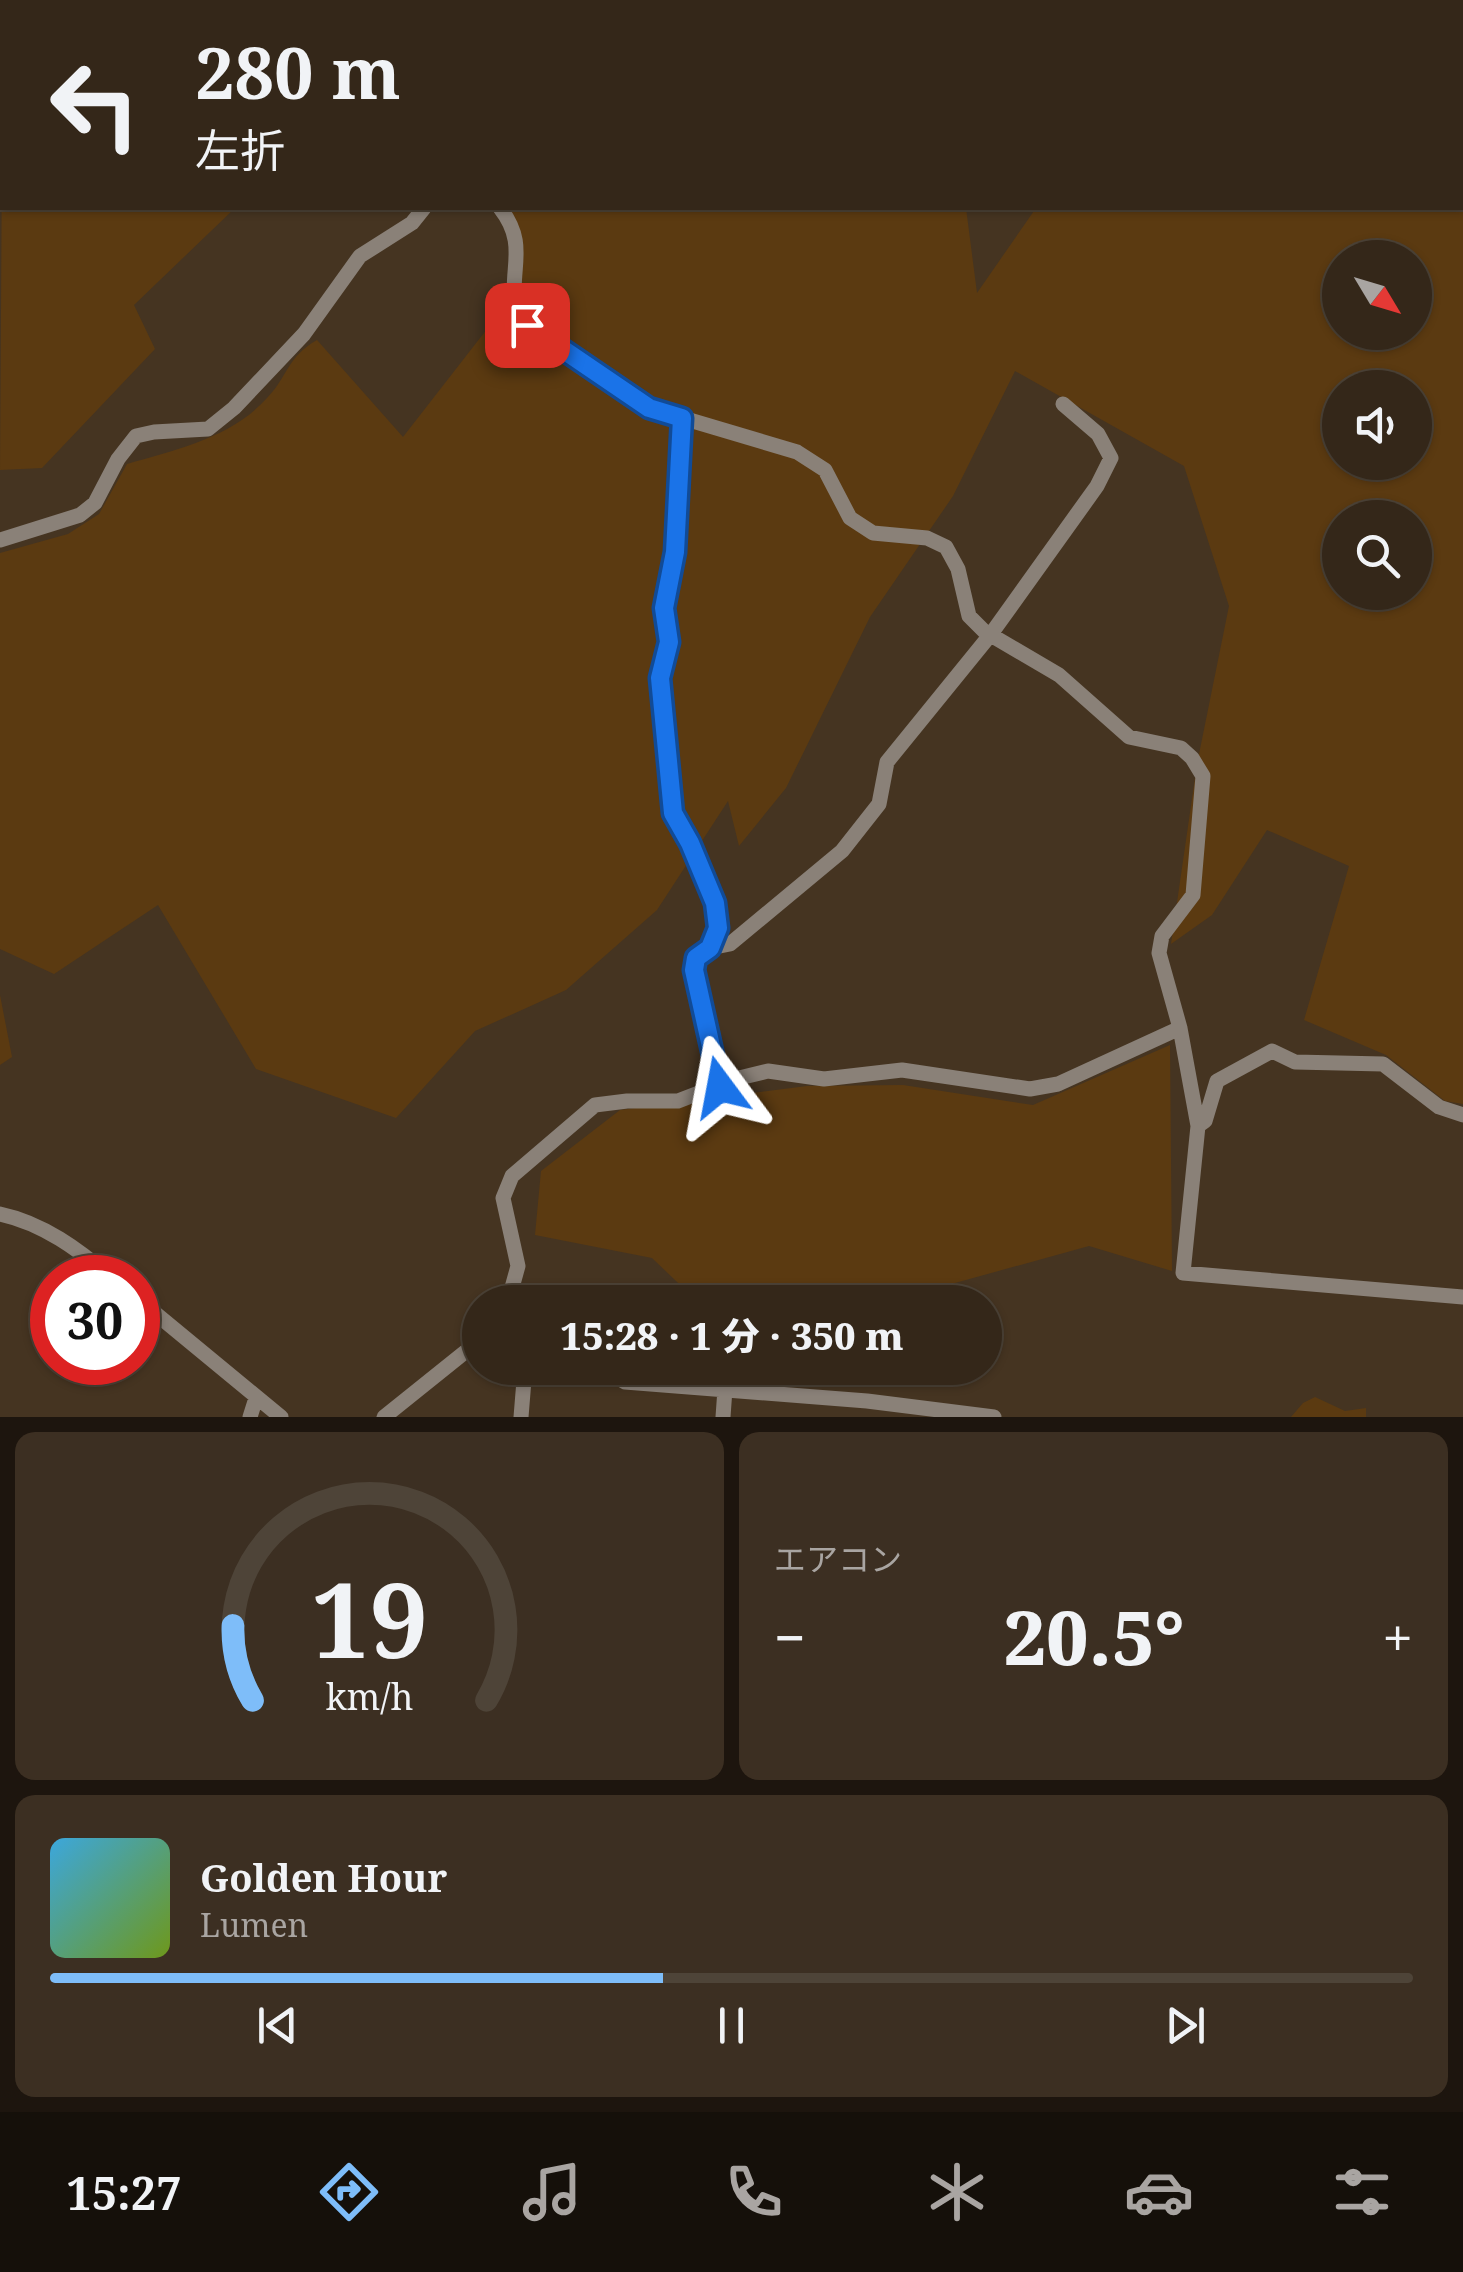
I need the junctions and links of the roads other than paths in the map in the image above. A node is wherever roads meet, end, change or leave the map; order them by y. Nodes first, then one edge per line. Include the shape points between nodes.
1 (422, 210) edge
2 (502, 210) edge
3 (1063, 404) dead end
4 (682, 418) junction
5 (0, 540) edge
6 (991, 634) junction
7 (710, 948) junction
8 (1180, 1028) junction
9 (720, 1087) junction
10 (1463, 1116) edge
11 (1198, 1126) junction
12 (0, 1214) edge
13 (84, 1255) edge
14 (513, 1285) edge
15 (1463, 1297) edge
16 (160, 1317) edge
17 (462, 1354) edge
18 (523, 1385) edge
19 (668, 1385) edge
20 (725, 1389) junction
21 (256, 1398) junction
22 (250, 1417) edge
23 (281, 1417) edge
24 (384, 1417) edge
25 (520, 1417) edge
26 (723, 1417) edge
27 (994, 1417) edge

1 - 5 street via 360,256 304,334 208,430 136,436 80,515
2 - 4 street via 517,240 512,296 519,319 649,408
3 - 6 street via 1098,434 1111,458
4 - 6 street via 797,452 825,470 850,518 873,532 927,538 946,548 969,616
4 - 7 street via 675,552 664,608 669,642 660,678 673,813 715,903 718,928
6 - 7 street via 887,762 878,804 842,850 730,944
6 - 8 street via 1060,676 1129,736 1180,748 1204,776 1194,894 1162,936 1158,953
7 - 9 street via 696,958 694,970
8 - 9 street via 1058,1084 1030,1089 902,1070 824,1079 768,1072
8 - 11 street
9 - 14 street via 678,1102 595,1105 512,1176 504,1198 518,1266
10 - 11 street via 1439,1107 1383,1064 1295,1062 1272,1051 1217,1081
11 - 15 street via 1183,1272
12 - 13 street via 26,1219
16 - 21 street
17 - 24 street
18 - 25 street
19 - 20 street
20 - 26 street
20 - 27 street
21 - 22 street
21 - 23 street

